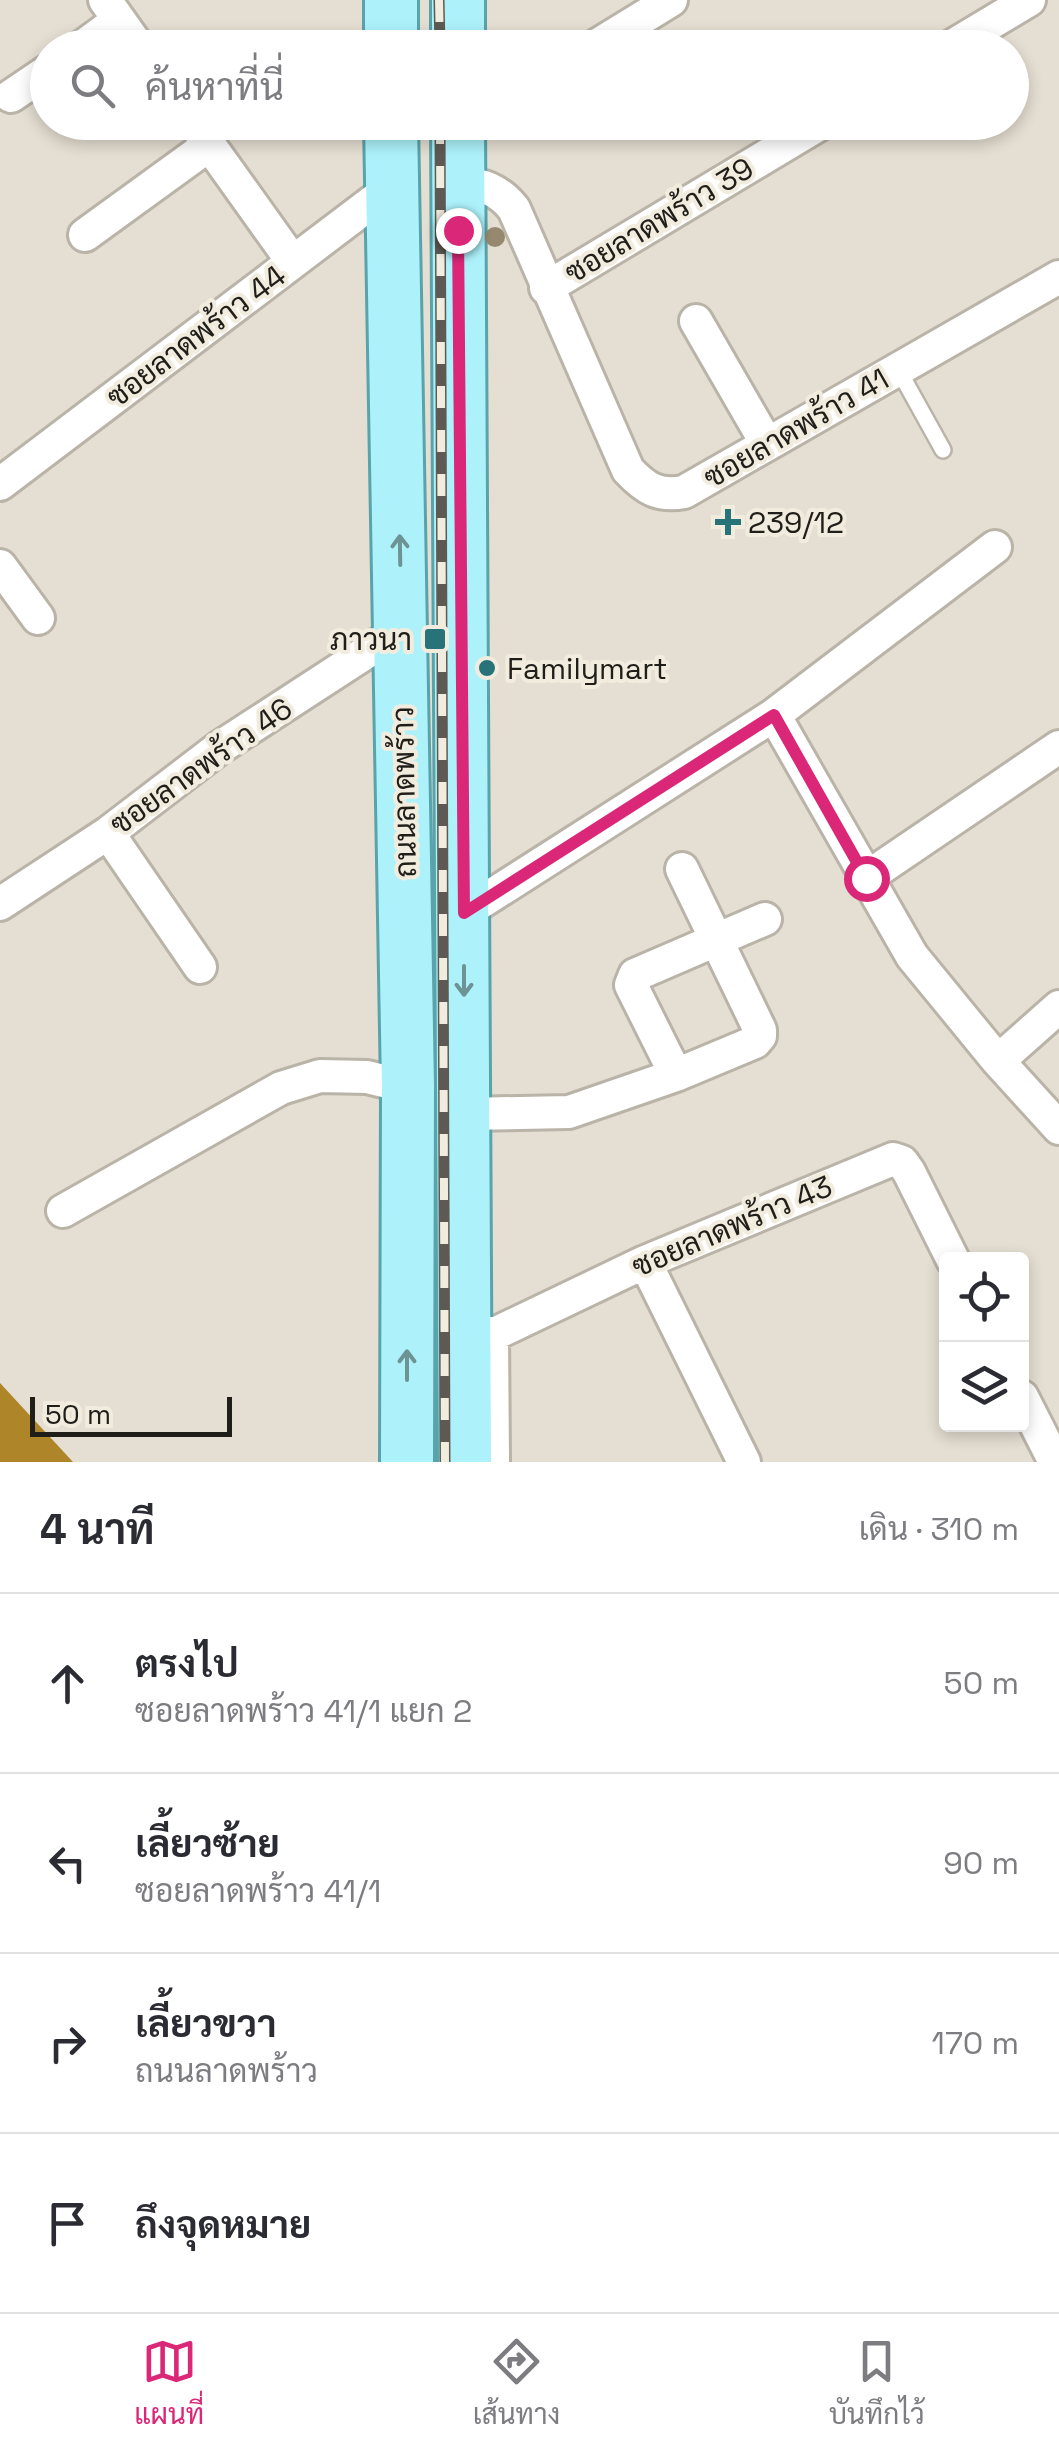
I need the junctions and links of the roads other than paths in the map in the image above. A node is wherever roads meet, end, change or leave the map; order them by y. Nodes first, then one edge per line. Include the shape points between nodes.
1 (391, 0) edge
2 (458, 0) edge
3 (671, 0) edge
4 (1029, 0) edge
5 (112, 10) edge
6 (95, 30) edge
7 (391, 30) edge
8 (458, 30) edge
9 (622, 30) edge
10 (979, 30) edge
11 (30, 83) edge
12 (11, 96) dead end
13 (195, 140) edge
14 (206, 140) edge
15 (391, 140) edge
16 (461, 140) edge
17 (793, 140) edge
18 (459, 184) junction
19 (392, 188) junction
20 (84, 235) dead end
21 (293, 262) junction
22 (1059, 277) edge
23 (546, 288) junction
24 (696, 321) dead end
25 (898, 369) junction
26 (767, 444) junction
27 (943, 450) dead end
28 (5, 470) edge
29 (996, 547) dead end
30 (0, 566) edge
31 (38, 618) dead end
32 (402, 629) junction
33 (774, 715) junction
34 (1059, 747) edge
35 (108, 833) junction
36 (682, 869) dead end
37 (866, 878) junction
38 (0, 904) edge
39 (464, 913) junction
40 (765, 919) dead end
41 (716, 941) junction
42 (200, 967) dead end
43 (1059, 1008) edge
44 (998, 1061) junction
45 (676, 1075) junction
46 (408, 1087) junction
47 (464, 1114) junction
48 (1059, 1128) edge
49 (63, 1210) dead end
50 (948, 1252) edge
51 (645, 1262) junction
52 (478, 1340) junction
53 (1029, 1411) edge
54 (407, 1462) edge
55 (465, 1462) edge
56 (493, 1462) edge
57 (744, 1462) edge
58 (1054, 1462) edge

1 - 7 main road
2 - 8 main road
3 - 9 street
4 - 10 street
5 - 6 street
11 - 12 street
13 - 20 street
14 - 21 street
15 - 19 main road, ถนนลาดพร้าว
16 - 18 main road, ถนนลาดพร้าว
17 - 23 street, ซอยลาดพร้าว 39
18 - 23 street, ซอยลาดพร้าว 41 via 504,196
18 - 39 main road, ถนนลาดพร้าว
19 - 21 street, ซอยลาดพร้าว 44
32 -> 19 main road, ถนนลาดพร้าว
21 - 28 street, ซอยลาดพร้าว 44
22 - 25 street, ซอยลาดพร้าว 41
23 - 26 street, ซอยลาดพร้าว 41 via 628,470 642,485 658,494 684,492
24 - 26 street
25 - 26 street, ซอยลาดพร้าว 41
25 - 27 lane
29 - 33 street
30 - 31 street
32 - 35 street, ซอยลาดพร้าว 46 via 219,748
32 - 46 main road, ถนนลาดพร้าว
33 - 37 street
33 - 39 street
34 - 37 street
35 - 38 street, ซอยลาดพร้าว 46
35 - 42 street
36 - 41 street
37 - 44 street via 912,956
39 -> 47 main road, ถนนลาดพร้าว
40 - 41 street
41 - 45 street via 760,1036
41 - 45 street via 635,974 631,984
43 - 44 street
44 - 48 street
45 - 47 street via 569,1112
46 - 49 street via 320,1076 281,1088
54 -> 46 main road, ถนนลาดพร้าว
47 - 52 main road, ถนนลาดพร้าว
50 - 51 street, ซอยลาดพร้าว 43 via 902,1162 892,1159
51 - 52 street, ซอยลาดพร้าว 43
51 - 57 street
52 - 55 main road, ถนนลาดพร้าว
52 - 56 street
53 - 58 street

